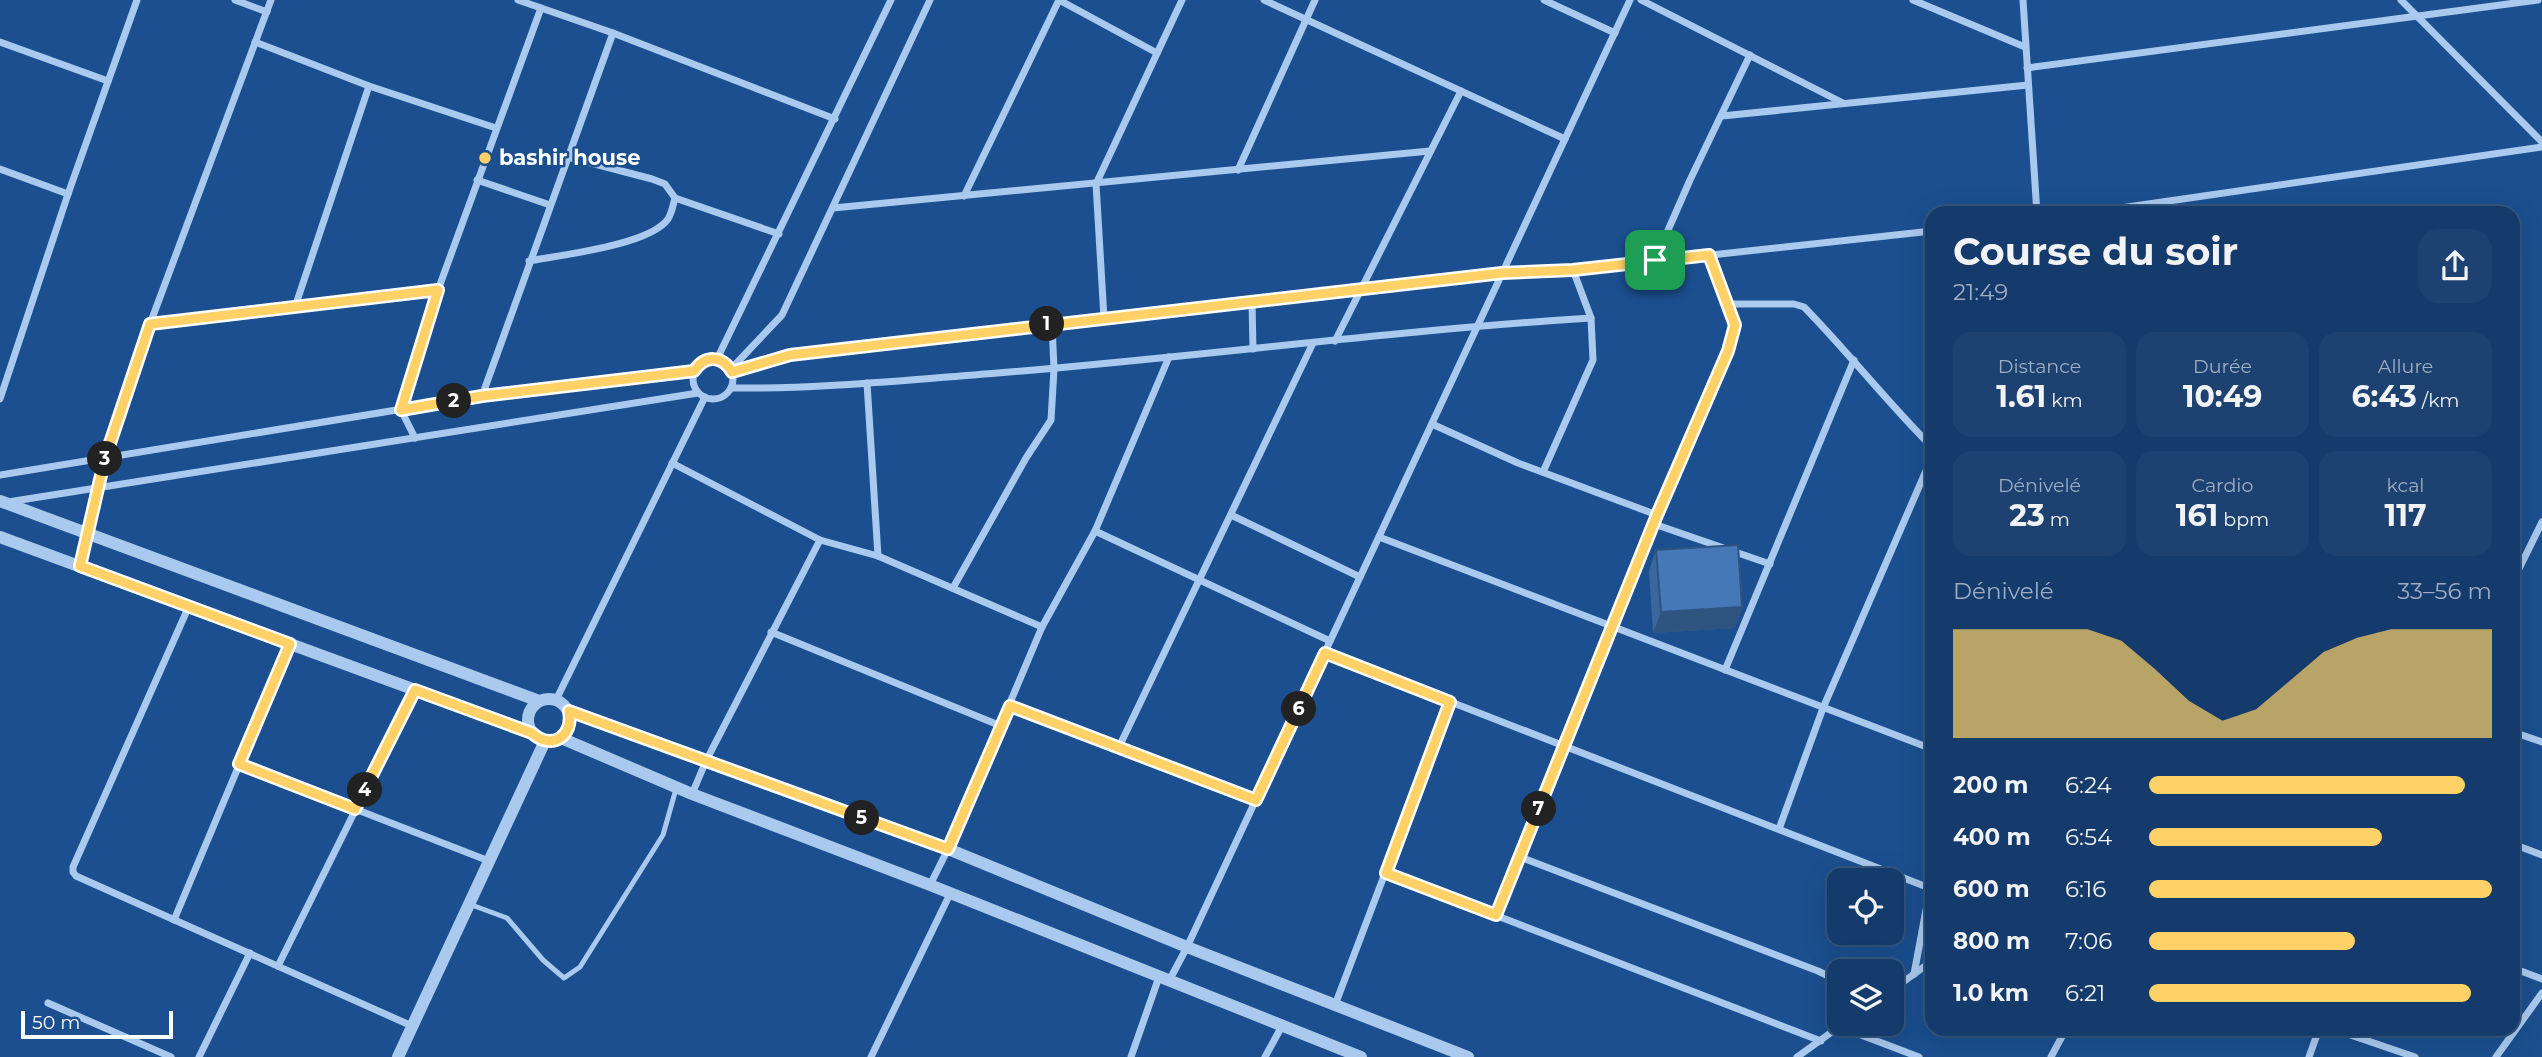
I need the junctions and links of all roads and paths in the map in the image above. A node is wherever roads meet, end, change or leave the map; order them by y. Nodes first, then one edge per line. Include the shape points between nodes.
1 (137, 0) edge
2 (234, 0) edge
3 (271, 0) edge
4 (518, 0) edge
5 (891, 0) edge
6 (930, 0) edge
7 (1059, 0) edge
8 (1182, 0) edge
9 (1264, 0) edge
10 (1315, 0) edge
11 (1544, 0) edge
12 (1630, 0) edge
13 (1641, 0) edge
14 (1913, 0) edge
15 (2023, 0) edge
16 (2402, 0) edge
17 (2538, 0) edge
18 (541, 8) junction
19 (267, 12) junction
20 (2417, 16) junction
21 (1306, 19) junction
22 (613, 33) junction
23 (1615, 33) junction
24 (255, 41) junction
25 (0, 42) edge
26 (2025, 47) junction
27 (1157, 53) junction
28 (1750, 55) junction
29 (2027, 68) junction
30 (108, 81) junction
31 (2028, 85) junction
32 (369, 86) junction
33 (1461, 91) junction
34 (1845, 104) junction
35 (1722, 116) junction
36 (835, 119) junction
37 (496, 128) junction
38 (1565, 139) junction
39 (2542, 145) edge
40 (1430, 151) junction
41 (568, 157) junction
42 (0, 169) edge
43 (1238, 170) junction
44 (477, 180) junction
45 (1096, 184) junction
46 (68, 194) junction
47 (964, 197) junction
48 (675, 198) junction
49 (550, 205) junction
50 (2036, 206) edge
51 (2133, 206) edge
52 (833, 208) junction
53 (1925, 231) edge
54 (779, 234) junction
55 (1709, 255) junction
56 (1655, 260) junction
57 (530, 261) junction
58 (1573, 270) junction
59 (1502, 273) junction
60 (438, 290) junction
61 (1360, 291) junction
62 (1252, 302) junction
63 (1728, 304) junction
64 (295, 307) junction
65 (1591, 317) junction
66 (1104, 318) junction
67 (150, 324) junction
68 (1052, 324) junction
69 (1478, 325) junction
70 (1335, 341) junction
71 (1312, 343) junction
72 (1253, 349) junction
73 (1169, 357) junction
74 (717, 359) junction
75 (1854, 360) junction
76 (1054, 369) junction
77 (4, 370) edge
78 (694, 371) junction
79 (732, 371) junction
80 (867, 383) junction
81 (731, 388) junction
82 (701, 395) junction
83 (482, 396) junction
84 (0, 399) edge
85 (401, 410) junction
86 (1432, 424) junction
87 (415, 438) junction
88 (1925, 440) edge
89 (105, 458) junction
90 (672, 463) junction
91 (1543, 472) junction
92 (1925, 473) edge
93 (0, 475) edge
94 (97, 488) junction
95 (2, 502) edge
96 (1231, 515) junction
97 (1657, 515) junction
98 (2542, 522) edge
99 (1654, 524) junction
100 (1095, 531) junction
101 (88, 533) junction
102 (0, 537) edge
103 (1379, 537) junction
104 (820, 540) junction
105 (878, 556) junction
106 (1770, 564) junction
107 (80, 566) junction
108 (2520, 567) edge
109 (1360, 577) junction
110 (1200, 580) junction
111 (953, 588) junction
112 (189, 606) junction
113 (1042, 627) junction
114 (1612, 627) junction
115 (771, 632) junction
116 (1330, 641) junction
117 (290, 644) junction
118 (1325, 653) junction
119 (1725, 670) junction
120 (415, 690) junction
121 (556, 700) junction
122 (539, 701) junction
123 (1450, 702) junction
124 (1010, 706) junction
125 (1823, 708) junction
126 (569, 711) junction
127 (1001, 726) junction
128 (532, 733) junction
129 (2520, 734) edge
130 (561, 738) junction
131 (545, 741) junction
132 (2542, 742) edge
133 (1564, 746) junction
134 (1925, 746) edge
135 (1118, 749) junction
136 (706, 761) junction
137 (239, 764) junction
138 (677, 787) junction
139 (692, 794) junction
140 (1256, 800) junction
141 (355, 809) junction
142 (1779, 829) junction
143 (2520, 847) edge
144 (948, 849) junction
145 (2542, 855) edge
146 (1520, 857) junction
147 (489, 861) junction
148 (1386, 873) junction
149 (930, 885) junction
150 (1925, 886) edge
151 (950, 894) junction
152 (469, 904) junction
153 (1496, 915) junction
154 (1925, 915) edge
155 (174, 920) junction
156 (1187, 947) junction
157 (250, 953) junction
158 (278, 966) junction
159 (1925, 966) edge
160 (2520, 971) edge
161 (1914, 974) junction
162 (1827, 975) edge
163 (1164, 979) junction
164 (2542, 979) edge
165 (1904, 981) edge
166 (2542, 993) edge
167 (48, 1003) dead end
168 (1335, 1005) junction
169 (2520, 1024) edge
170 (412, 1026) junction
171 (1282, 1026) junction
172 (1828, 1036) edge
173 (1868, 1036) edge
174 (2062, 1036) edge
175 (2316, 1036) edge
176 (2354, 1036) edge
177 (2511, 1036) edge
178 (1821, 1041) junction
179 (171, 1057) edge
180 (199, 1057) edge
181 (398, 1057) edge
182 (871, 1057) edge
183 (1131, 1057) edge
184 (1265, 1057) edge
185 (1361, 1057) edge
186 (1468, 1057) edge
187 (1797, 1057) edge
188 (1919, 1057) edge
189 (2051, 1057) edge
190 (2309, 1057) edge
191 (2415, 1057) edge
192 (2496, 1057) edge

1 - 30 street
2 - 19 street
3 - 19 street
4 - 18 street
5 - 36 street
6 - 52 street
7 - 27 street
7 - 47 street
8 - 27 street
9 - 21 street
10 - 21 street
11 - 23 street
12 - 23 street
13 - 28 street
14 - 26 street
15 - 26 street
16 - 20 street
17 - 20 street
18 - 22 street
18 - 37 street
19 - 24 street
20 - 29 street
20 - 39 street
21 - 33 street
21 - 43 street
22 - 36 street
22 - 41 street
23 - 38 street
24 - 32 street
24 - 67 street
25 - 30 street
26 - 29 street
27 - 45 street
28 - 34 street
28 - 35 street
29 - 31 street
30 - 46 street
31 - 34 street
31 - 50 street
32 - 37 street
32 - 64 street
33 - 38 street
33 - 40 street
34 - 35 street
35 - 56 street
36 - 54 street
37 - 44 street
38 - 59 street
39 - 51 street
40 - 43 street
40 - 61 street
41 - 48 street via 652,178 665,184
41 - 49 street
42 - 46 street
43 - 45 street
44 - 49 street
44 - 60 street
45 - 47 street
45 - 66 street
46 - 77 street
47 - 52 street
48 - 54 street
48 - 57 street via 657,230 634,240
49 - 57 street
52 - 79 street via 782,315
53 - 55 street
54 - 74 street
55 - 56 street
55 - 63 street
56 - 58 street
57 - 83 street
58 - 59 street
58 - 65 street
59 - 61 street
59 - 69 street
60 - 64 street
60 - 85 street
61 - 62 street
61 - 70 street
62 - 66 street
62 - 72 street
63 - 75 street via 1804,307
63 - 97 street via 1735,325 1728,351
64 - 67 street
65 - 69 street
65 - 91 street via 1593,360
66 - 68 street
67 - 89 street
68 - 76 street
68 - 79 street via 790,355
69 - 70 street
69 - 86 street
70 - 71 street
71 - 72 street
71 - 96 street
72 - 73 street
73 - 76 street
73 - 100 street
74 - 78 street via 699,363
74 - 79 street
75 - 88 street
75 - 106 street
76 - 80 street
76 - 111 street via 1051,420
77 - 84 street
78 - 82 street via 694,387
78 - 83 street
79 - 81 street
80 - 81 street
80 - 105 street
81 - 82 street via 719,398
82 - 87 street
82 - 90 street
83 - 85 street
85 - 87 street
85 - 89 street
86 - 91 street
86 - 103 street
87 - 94 street
89 - 93 street
89 - 94 street
90 - 104 street
90 - 121 street
91 - 97 street
92 - 125 street
94 - 95 street
94 - 101 street
95 - 101 street
96 - 109 street
96 - 110 street
97 - 99 street
98 - 108 street
99 - 106 street
99 - 114 street
100 - 110 street
100 - 113 street
101 - 107 street
101 - 122 street
102 - 107 street
103 - 109 street
103 - 114 street
104 - 105 street
104 - 115 street
105 - 111 street
106 - 119 street
107 - 112 street
109 - 116 street
110 - 116 street
110 - 135 street
111 - 113 street
112 - 117 street
112 - 155 street via 73,867 76,876
113 - 124 street
114 - 119 street
114 - 133 street
115 - 127 street
115 - 136 street
116 - 118 street
117 - 120 street
117 - 137 street
118 - 123 street
118 - 140 street
119 - 125 street
120 - 128 street
120 - 141 street
121 - 122 street
121 - 126 street
122 - 128 street via 530,709
123 - 133 street
123 - 148 street
124 - 127 street
124 - 135 street
125 - 134 street
125 - 142 street
126 - 130 street via 571,721
126 - 136 street
127 - 144 street
128 - 131 street
129 - 132 street
130 - 131 street
130 - 138 street
131 - 147 street
133 - 142 street
133 - 146 street
135 - 140 street
136 - 139 street
136 - 144 street
137 - 141 street
137 - 155 street
138 - 139 street
138 - 152 lane via 663,835 579,967 564,978 543,961 508,918
139 - 149 street
140 - 156 street
141 - 147 street
141 - 158 street
142 - 150 street
143 - 145 street
144 - 149 street
144 - 156 street
146 - 153 street
146 - 162 street
147 - 152 street
148 - 153 street
148 - 168 street
149 - 151 street
151 - 163 street
151 - 182 street
152 - 170 street
153 - 178 street
154 - 161 street
155 - 157 street
156 - 163 street
156 - 168 street
157 - 158 street
157 - 180 street
158 - 170 street
159 - 161 street
160 - 164 street
161 - 165 street
163 - 171 street
163 - 183 street
166 - 169 street
167 - 179 street
168 - 186 street
170 - 181 street
171 - 184 street
171 - 185 street
172 - 178 street
173 - 188 street
174 - 189 street
175 - 190 street
176 - 191 street
177 - 192 street
178 - 187 street

